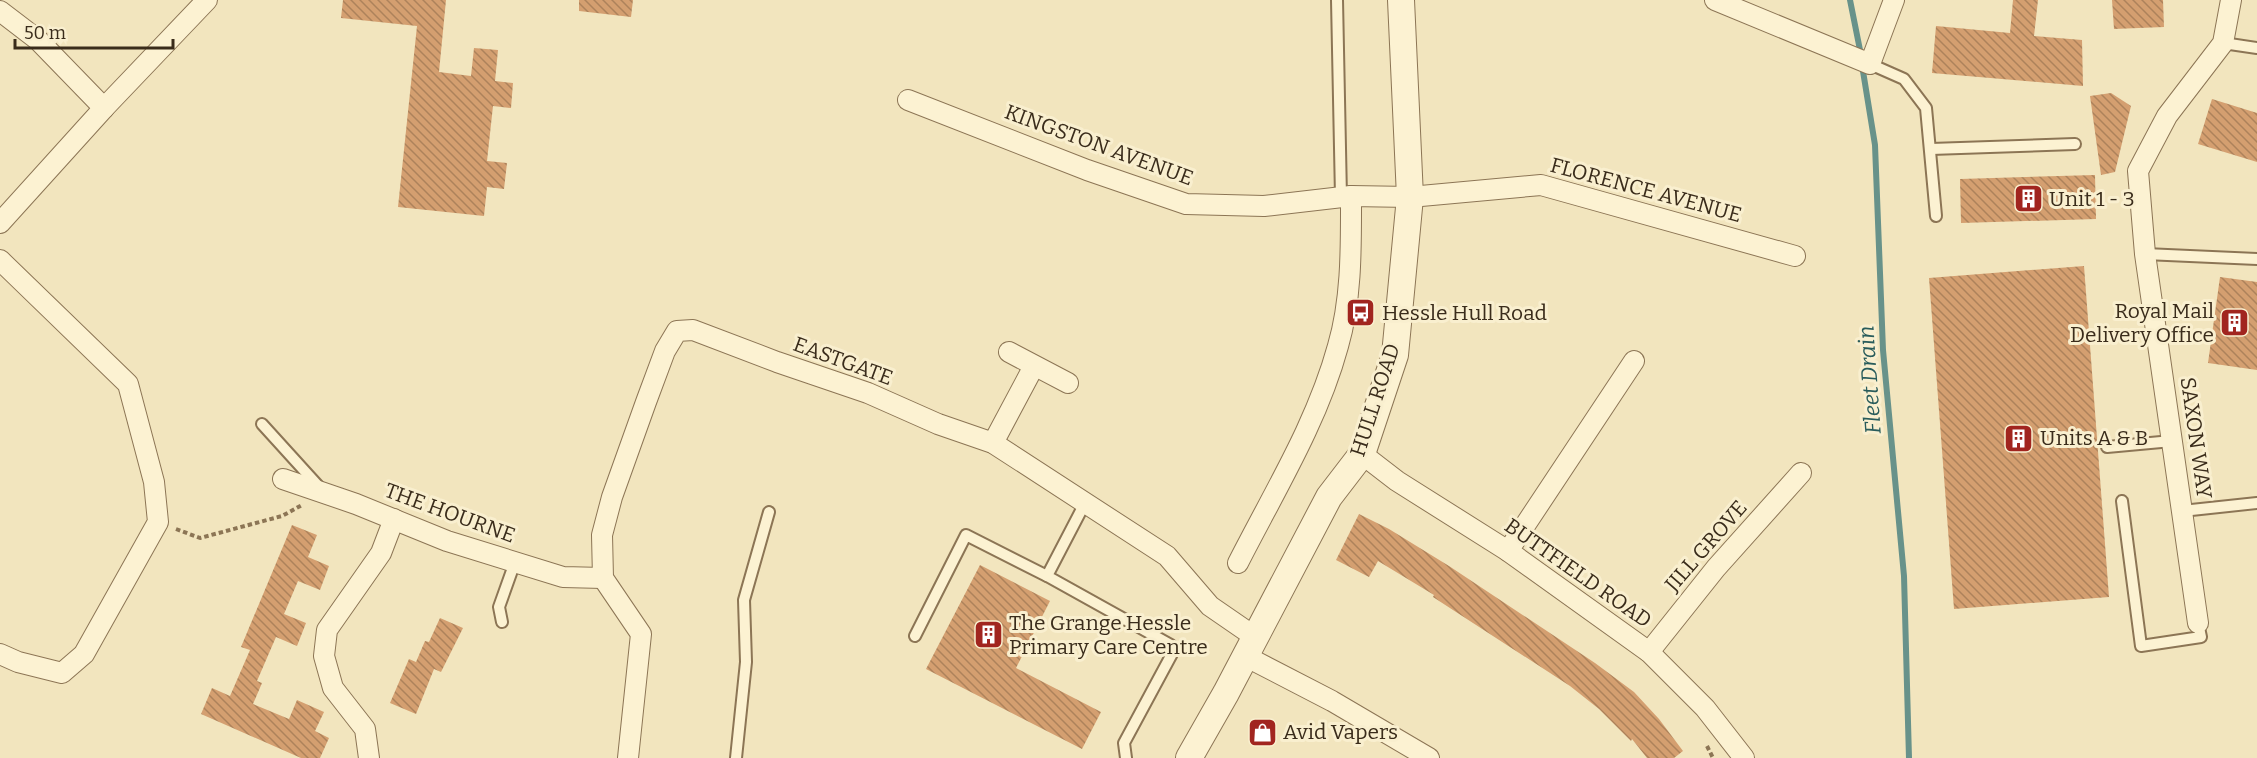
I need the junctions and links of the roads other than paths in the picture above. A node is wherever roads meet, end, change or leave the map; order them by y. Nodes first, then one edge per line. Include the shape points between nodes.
1 (207, 0) edge
2 (1337, 0) edge
3 (1401, 0) edge
4 (1715, 0) edge
5 (1894, 0) edge
6 (2232, 0) edge
7 (0, 11) edge
8 (2223, 43) junction
9 (2257, 48) edge
10 (1870, 64) junction
11 (908, 100) dead end
12 (104, 108) junction
13 (2075, 144) dead end
14 (1931, 149) junction
15 (1346, 196) junction
16 (1410, 198) junction
17 (1936, 216) dead end
18 (0, 223) edge
19 (2145, 254) junction
20 (1795, 256) dead end
21 (2257, 259) edge
22 (0, 260) edge
23 (1009, 352) dead end
24 (1634, 361) dead end
25 (1034, 366) junction
26 (1068, 383) dead end
27 (262, 424) dead end
28 (2172, 441) junction
29 (993, 443) junction
30 (2107, 447) dead end
31 (1362, 454) junction
32 (1800, 473) dead end
33 (283, 479) dead end
34 (325, 494) junction
35 (2122, 501) dead end
36 (1084, 503) junction
37 (2257, 503) edge
38 (2182, 511) junction
39 (769, 512) dead end
40 (394, 519) junction
41 (1508, 551) junction
42 (515, 562) junction
43 (1238, 563) dead end
44 (1047, 576) junction
45 (603, 578) junction
46 (502, 622) dead end
47 (2199, 623) joint
48 (915, 636) dead end
49 (1250, 646) junction
50 (1649, 652) junction
51 (0, 654) edge
52 (369, 758) edge
53 (628, 758) edge
54 (736, 758) edge
55 (1126, 758) edge
56 (1189, 758) edge
57 (1430, 758) edge
58 (1744, 758) edge

1 - 12 street
2 - 15 lane
3 - 16 street, HULL ROAD
4 - 10 street
5 - 10 street
6 - 8 street, SAXON WAY
7 - 12 street via 38,40
8 - 9 lane
8 - 19 street, SAXON WAY via 2167,116 2138,171
10 - 14 lane via 1904,79 1926,108
11 - 15 street, KINGSTON AVENUE via 1186,204 1264,206
12 - 18 street
13 - 14 lane
14 - 17 lane
15 - 16 street, KINGSTON AVENUE
15 - 43 street via 1350,273 1339,345 1314,416
16 - 20 street, FLORENCE AVENUE via 1541,185
16 - 31 street, HULL ROAD via 1395,355
19 - 21 lane
19 - 28 street, SAXON WAY
22 - 51 street via 128,384 154,482 158,522 84,654 62,673
23 - 25 street
24 - 41 street
25 - 26 street
25 - 29 street
27 - 34 lane
28 - 30 lane
28 - 38 street, SAXON WAY
29 - 36 street, EASTGATE
29 - 45 street, EASTGATE via 693,330 677,331 665,351 612,497 602,535
31 - 41 street, BUTTFIELD ROAD via 1397,481
31 - 49 street, HULL ROAD via 1329,497
32 - 50 street, JILL GROVE
33 - 34 street, THE HOURNE
34 - 40 street, THE HOURNE
35 - 47 lane via 2141,646 2201,637
36 - 44 lane
36 - 49 street, EASTGATE via 1167,555
37 - 38 lane
38 - 47 street, SAXON WAY
39 - 54 lane via 744,600 746,662
40 - 42 street, THE HOURNE
40 - 52 street via 381,553 327,630 324,656 333,688 365,729
41 - 50 street, BUTTFIELD ROAD
42 - 45 street, THE HOURNE via 562,577
42 - 46 lane via 499,606
44 - 48 lane via 966,535
44 - 55 lane via 1171,645 1173,652 1124,743
45 - 53 street via 641,634
49 - 56 street, HULL ROAD
49 - 57 street, EASTGATE
50 - 58 street, BUTTFIELD ROAD via 1705,708

